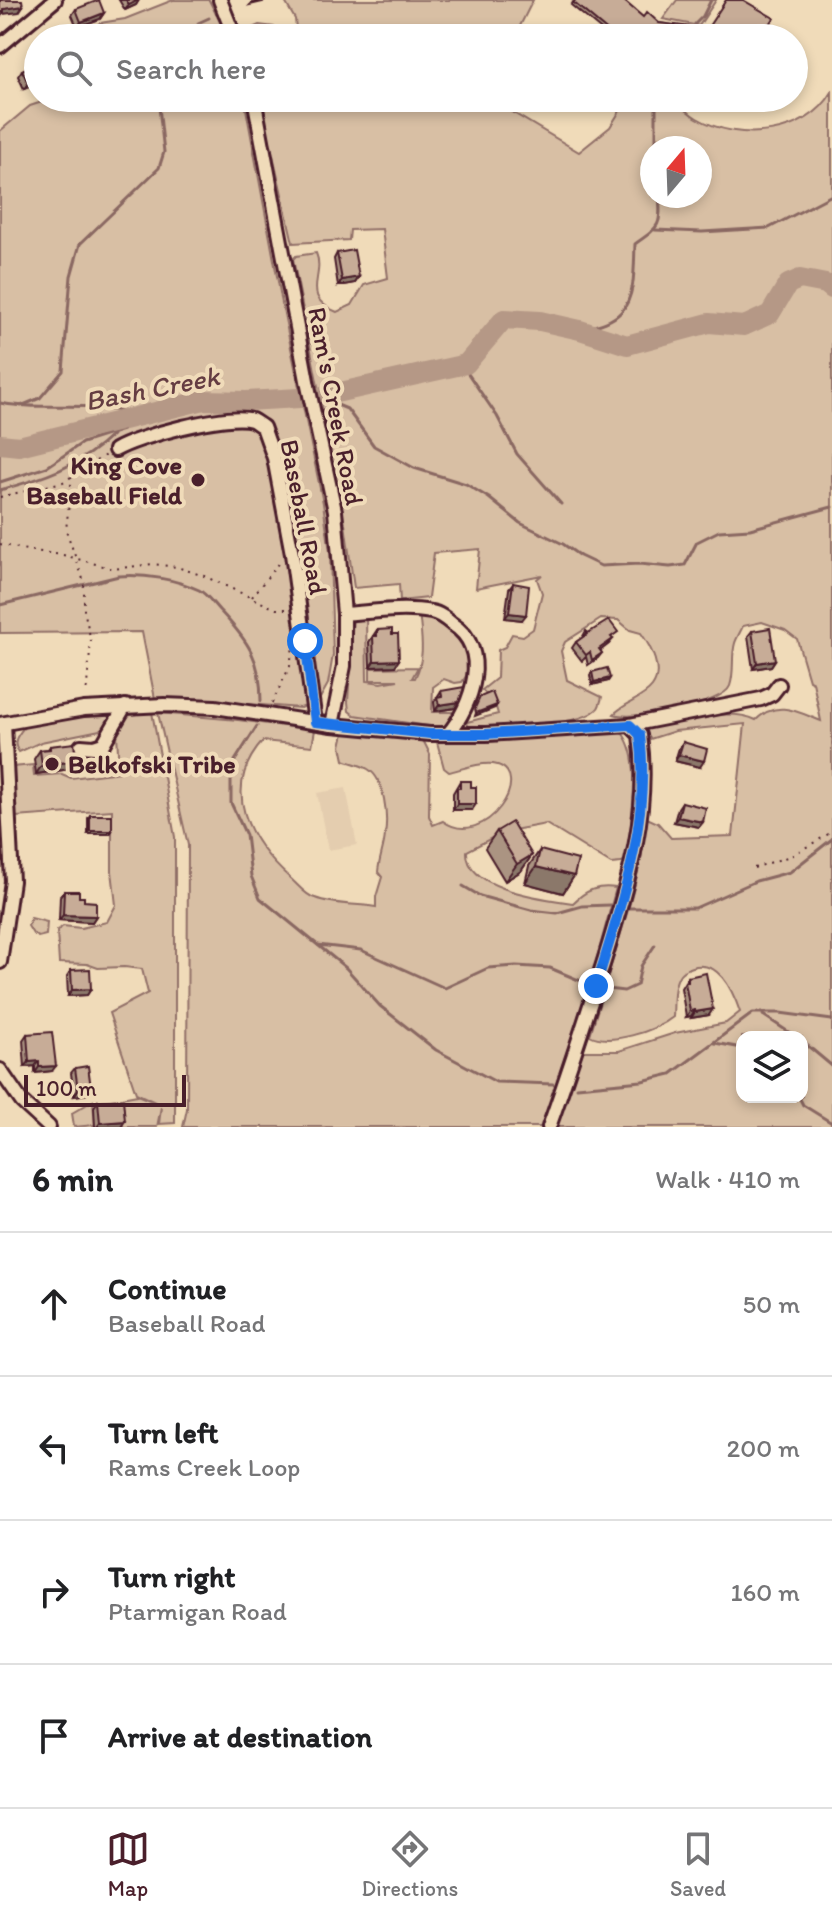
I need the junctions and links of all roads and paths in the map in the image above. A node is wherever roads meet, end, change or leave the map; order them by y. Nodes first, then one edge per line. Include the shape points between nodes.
1 (55, 0) edge
2 (220, 0) edge
3 (26, 24) edge
4 (229, 24) edge
5 (24, 26) edge
6 (0, 46) edge
7 (257, 112) edge
8 (115, 450) joint
9 (72, 476) junction
10 (0, 497) edge
11 (0, 544) edge
12 (290, 546) junction
13 (77, 558) junction
14 (251, 598) junction
15 (300, 610) junction
16 (344, 614) junction
17 (293, 643) dead end
18 (779, 685) dead end
19 (125, 706) junction
20 (84, 709) junction
21 (264, 714) junction
22 (315, 722) junction
23 (2, 724) edge
24 (332, 725) junction
25 (630, 725) junction
26 (448, 734) junction
27 (81, 746) dead end
28 (832, 832) edge
29 (754, 868) dead end
30 (0, 962) edge
31 (0, 1070) edge
32 (49, 1127) edge
33 (549, 1127) edge

1 - 3 street
2 - 4 street
5 - 6 street
7 - 16 street, Ram's Creek Road via 335,511
8 - 9 path
8 - 12 street, Baseball Road via 129,441 199,424 251,419 271,442
9 - 10 path
9 - 13 path via 66,530
11 - 13 path
12 - 14 path
12 - 15 street, Baseball Road
13 - 14 path via 114,569 177,567
13 - 20 path via 91,641
14 - 15 path via 276,609
15 - 22 street, Baseball Road
16 - 24 street, Ram's Creek Road via 344,666
16 - 26 street via 435,612 461,629 472,650 473,686
17 - 21 path via 290,666
18 - 25 street via 761,699
19 - 20 street
19 - 21 street via 215,707
19 - 27 street via 103,744
20 - 23 street
21 - 22 street
22 - 24 street
23 - 30 street via 12,881
24 - 26 street
25 - 26 street
25 - 33 street via 640,735 643,768 629,879
28 - 29 path via 793,855
31 - 32 street via 22,1102

